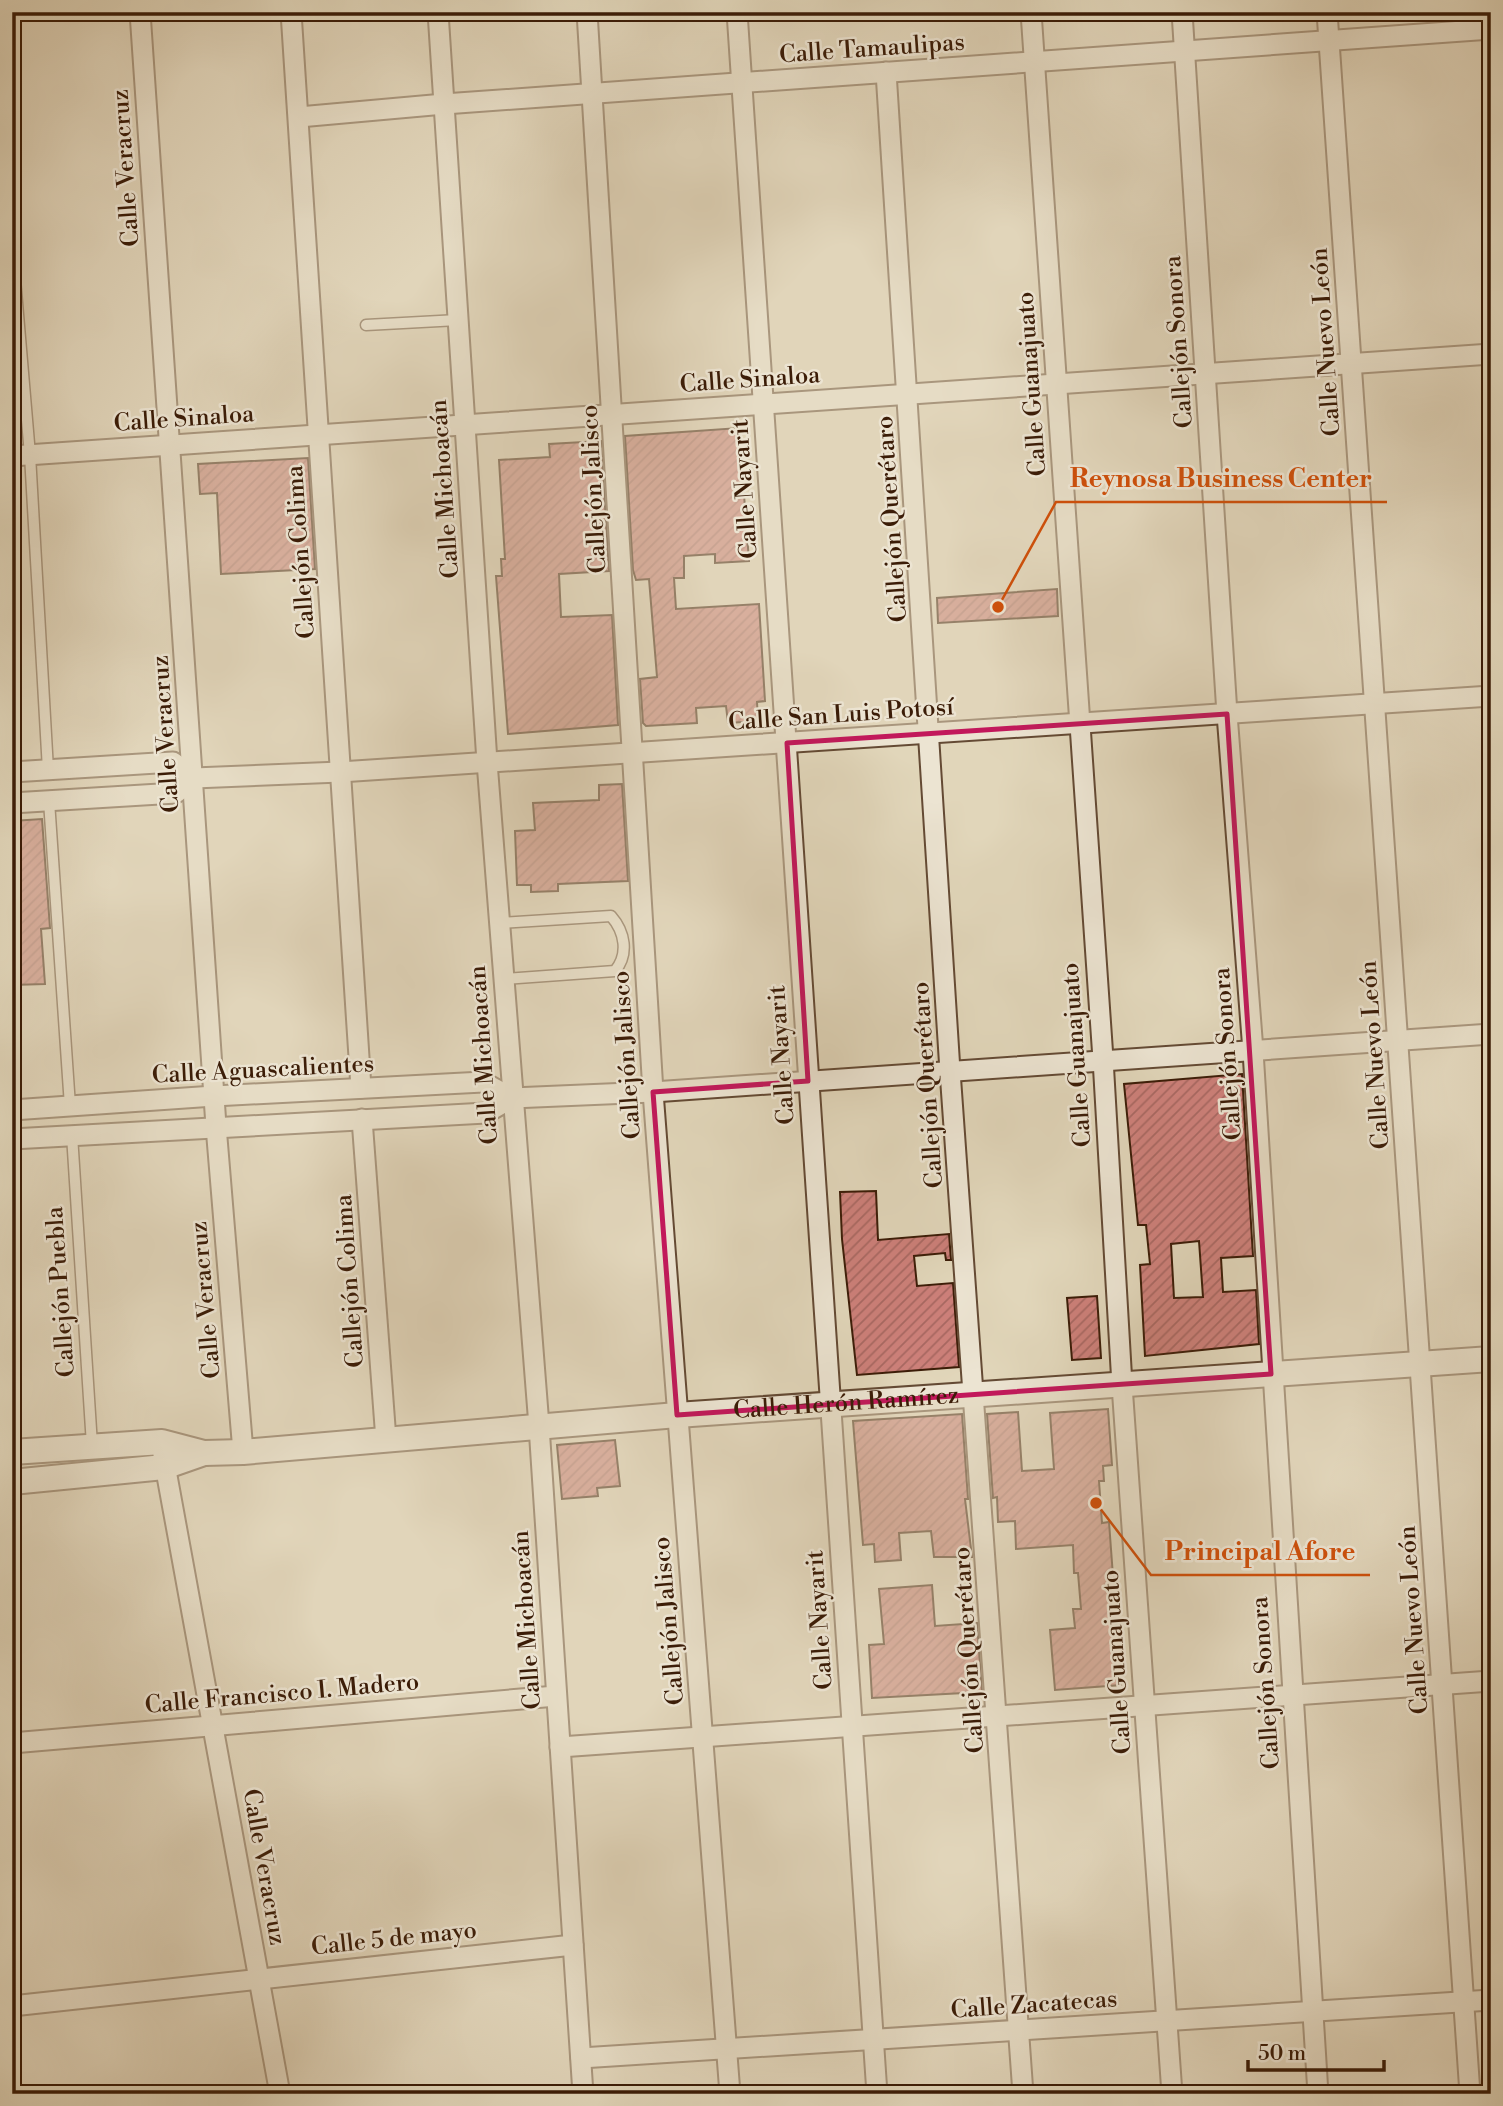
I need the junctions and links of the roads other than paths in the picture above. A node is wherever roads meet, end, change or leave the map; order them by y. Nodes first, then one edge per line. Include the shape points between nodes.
1 (139, 12) edge
2 (291, 12) edge
3 (438, 12) edge
4 (587, 12) edge
5 (737, 12) edge
6 (1031, 12) edge
7 (1182, 12) edge
8 (1327, 12) edge
9 (1491, 29) edge
10 (1329, 41) junction
11 (1185, 51) junction
12 (1035, 62) junction
13 (886, 72) junction
14 (742, 82) junction
15 (593, 93) junction
16 (444, 104) junction
17 (299, 117) junction
18 (12, 244) edge
19 (458, 320) junction
20 (366, 325) dead end
21 (1491, 354) edge
22 (1352, 363) junction
23 (1205, 373) junction
24 (1056, 384) junction
25 (908, 394) junction
26 (764, 404) junction
27 (614, 414) junction
28 (466, 424) junction
29 (318, 435) junction
30 (171, 445) junction
31 (21, 456) edge
32 (1491, 696) edge
33 (1376, 704) junction
34 (1227, 714) junction
35 (1079, 724) junction
36 (931, 733) junction
37 (787, 743) junction
38 (634, 753) junction
39 (487, 762) junction
40 (48, 770) junction
41 (12, 772) edge
42 (340, 772) junction
43 (194, 778) junction
44 (49, 801) junction
45 (12, 803) edge
46 (499, 923) junction
47 (503, 979) junction
48 (1491, 1034) edge
49 (1398, 1040) junction
50 (1253, 1051) junction
51 (1103, 1059) junction
52 (950, 1071) junction
53 (808, 1081) junction
54 (361, 1088) junction
55 (653, 1092) junction
56 (214, 1096) junction
57 (512, 1098) junction
58 (70, 1106) junction
59 (12, 1110) edge
60 (362, 1119) junction
61 (216, 1126) junction
62 (72, 1135) junction
63 (12, 1139) edge
64 (1491, 1359) edge
65 (1421, 1364) junction
66 (1271, 1374) junction
67 (1122, 1385) junction
68 (975, 1395) junction
69 (829, 1405) junction
70 (677, 1415) junction
71 (539, 1426) junction
72 (386, 1440) junction
73 (162, 1442) junction
74 (92, 1445) junction
75 (12, 1452) edge
76 (243, 1452) junction
77 (204, 1453) junction
78 (164, 1467) junction
79 (12, 1482) edge
80 (1491, 1681) edge
81 (1443, 1685) junction
82 (1291, 1695) junction
83 (556, 1696) junction
84 (1144, 1705) junction
85 (998, 1716) junction
86 (213, 1724) junction
87 (852, 1726) junction
88 (704, 1737) junction
89 (12, 1743) edge
90 (560, 1747) junction
91 (573, 1945) junction
92 (259, 1979) junction
93 (1491, 2000) edge
94 (1464, 2002) junction
95 (12, 2006) edge
96 (1313, 2011) junction
97 (1167, 2021) junction
98 (1021, 2031) junction
99 (874, 2040) junction
100 (726, 2050) junction
101 (580, 2058) junction
102 (280, 2094) edge
103 (583, 2094) edge
104 (730, 2094) edge
105 (877, 2094) edge
106 (1023, 2094) edge
107 (1172, 2094) edge
108 (1318, 2094) edge
109 (1470, 2094) edge

1 - 30 street, Calle Veracruz
2 - 17 street, Callejón Colima
3 - 16 street, Calle Michoacán
4 - 15 street, Callejón Jalisco
5 - 14 street, Calle Nayarit
6 - 12 street, Calle Guanajuato
7 - 11 street, Callejón Sonora
8 - 10 street, Calle Nuevo León
9 - 10 street, Calle Tamaulipas
10 - 11 street, Calle Tamaulipas
10 - 22 street, Calle Nuevo León
11 - 12 street, Calle Tamaulipas
11 - 23 street, Callejón Sonora
12 - 13 street, Calle Tamaulipas
12 - 24 street, Calle Guanajuato
13 - 14 street, Calle Tamaulipas
13 - 25 street, Callejón Querétaro
14 - 15 street, Calle Tamaulipas
14 - 26 street, Calle Nayarit
15 - 16 street, Calle Tamaulipas
15 - 27 street, Callejón Jalisco
16 - 17 street, Calle Tamaulipas
16 - 19 street, Calle Michoacán
17 - 29 street, Callejón Colima
18 - 31 lane
19 - 20 lane
19 - 28 street, Calle Michoacán
21 - 22 street, Calle Sinaloa
22 - 23 street, Calle Sinaloa
22 - 33 street, Calle Nuevo León
23 - 24 street, Calle Sinaloa
23 - 34 street, Callejón Sonora
24 - 25 street, Calle Sinaloa
24 - 35 street, Calle Guanajuato
25 - 26 street, Calle Sinaloa
25 - 36 street, Callejón Querétaro
26 - 27 street, Calle Sinaloa
26 - 37 street, Calle Nayarit
27 - 28 street, Calle Sinaloa
27 - 38 street, Callejón Jalisco
28 - 29 street, Calle Sinaloa
28 - 39 street, Calle Michoacán
29 - 30 street, Calle Sinaloa
29 - 42 street, Callejón Colima
30 - 31 street, Calle Sinaloa
30 - 43 street, Calle Veracruz
31 - 40 lane
32 - 33 street, Calle San Luis Potosí
33 - 34 street, Calle San Luis Potosí
33 - 49 street, Calle Nuevo León
34 - 35 street, Calle San Luis Potosí
34 - 50 street, Callejón Sonora
35 - 36 street, Calle San Luis Potosí
35 - 51 street, Calle Guanajuato
36 - 37 street, Calle San Luis Potosí
36 - 52 street, Callejón Querétaro
37 - 38 street, Calle San Luis Potosí
37 - 53 street, Calle Nayarit
38 - 39 street, Calle San Luis Potosí
38 - 55 street, Callejón Jalisco
39 - 42 street, Calle San Luis Potosí
39 - 46 street, Calle Michoacán
40 - 41 street, Calle San Luis Potosí
40 - 43 street, Calle San Luis Potosí via 173,762
42 - 43 street, Calle San Luis Potosí
42 - 54 street, Callejón Colima
43 - 44 street, Calle San Luis Potosí via 176,793
43 - 56 street, Calle Veracruz
44 - 45 street, Calle San Luis Potosí
44 - 58 lane
46 - 47 street, Calle Michoacán
46 - 47 lane via 611,916 620,926 624,942 622,962 615,971
47 - 57 street, Calle Michoacán
48 - 49 street, Calle Aguascalientes
49 - 50 street, Calle Aguascalientes
49 - 65 street, Calle Nuevo León
50 - 51 street, Calle Aguascalientes
50 - 66 street, Callejón Sonora
51 - 52 street, Calle Aguascalientes
51 - 67 street, Calle Guanajuato
52 - 53 street, Calle Aguascalientes
52 - 68 street, Callejón Querétaro
53 - 55 street, Calle Aguascalientes
53 - 69 street, Calle Nayarit
54 - 56 street, Calle Aguascalientes
54 - 57 street, Calle Aguascalientes via 483,1082
55 - 57 street, Calle Aguascalientes
55 - 70 street, Callejón Jalisco
56 - 58 street, Calle Aguascalientes
56 - 61 street, Calle Veracruz
57 - 60 street, Calle Aguascalientes via 486,1113
57 - 71 street, Calle Michoacán
58 - 59 street, Calle Aguascalientes
60 - 61 street, Calle Aguascalientes
60 - 72 street, Callejón Colima
61 - 62 street, Calle Aguascalientes
61 - 76 street, Calle Veracruz
62 - 63 street, Calle Aguascalientes
62 - 74 lane, Callejón Puebla
64 - 65 street, Calle Herón Ramírez
65 - 66 street, Calle Herón Ramírez
65 - 81 street, Calle Nuevo León
66 - 67 street, Calle Herón Ramírez
66 - 82 street, Callejón Sonora
67 - 68 street, Calle Herón Ramírez
67 - 84 street, Calle Guanajuato
68 - 69 street, Calle Herón Ramírez
68 - 85 street, Callejón Querétaro
69 - 70 street, Calle Herón Ramírez
69 - 87 street, Calle Nayarit
70 - 71 street, Calle Herón Ramírez
70 - 88 street, Callejón Jalisco
71 - 72 street, Calle Herón Ramírez
71 - 83 street, Calle Michoacán
72 - 76 street, Calle Herón Ramírez
73 - 74 street, Calle Herón Ramírez
73 - 77 street, Calle Herón Ramírez
73 - 78 street, Calle Veracruz
74 - 75 street, Calle Herón Ramírez
76 - 77 street, Calle Herón Ramírez
77 - 78 street, Calle Herón Ramírez
78 - 79 street, Calle Herón Ramírez
78 - 86 street, Calle Veracruz
80 - 81 street
81 - 82 street
81 - 94 street, Calle Nuevo León
82 - 84 street
82 - 96 street, Callejón Sonora
83 - 86 street, Calle Francisco I. Madero
83 - 90 street, Calle Michoacán
84 - 85 street
84 - 97 street, Calle Guanajuato
85 - 87 street
85 - 98 street, Callejón Querétaro
86 - 89 street, Calle Francisco I. Madero
86 - 92 street, Calle Veracruz
87 - 88 street
87 - 99 street, Calle Nayarit
88 - 90 street
88 - 100 street, Callejón Jalisco
90 - 91 street, Calle Michoacán
91 - 92 street, Calle 5 de mayo
91 - 101 street, Calle Michoacán
92 - 95 street, Calle 5 de mayo
92 - 102 street, Calle Veracruz
93 - 94 street, Calle Zacatecas
94 - 96 street, Calle Zacatecas
94 - 109 street, Calle Nuevo León
96 - 97 street, Calle Zacatecas
96 - 108 street, Callejón Sonora
97 - 98 street, Calle Zacatecas
97 - 107 street, Calle Guanajuato
98 - 99 street, Calle Zacatecas
98 - 106 street, Callejón Querétaro
99 - 100 street, Calle Zacatecas
99 - 105 street, Calle Nayarit
100 - 101 street, Calle Zacatecas
100 - 104 street, Callejón Jalisco
101 - 103 street, Calle Michoacán

